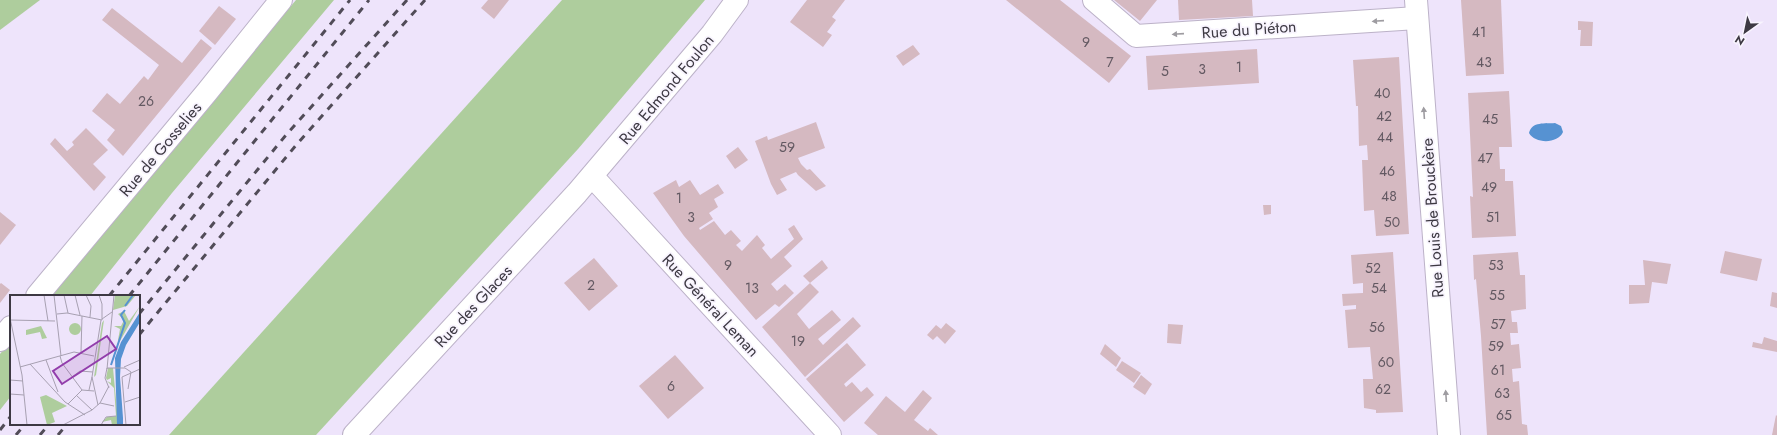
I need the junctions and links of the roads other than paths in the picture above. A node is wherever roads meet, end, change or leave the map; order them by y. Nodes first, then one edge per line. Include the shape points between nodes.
1 (281, 0) edge
2 (737, 0) edge
3 (1094, 0) edge
4 (1417, 9) edge
5 (592, 176) junction
6 (38, 295) edge
7 (10, 328) edge
8 (0, 340) edge
9 (354, 435) edge
10 (830, 435) edge
11 (1450, 435) edge

1 - 6 street, Rue de Gosselies
2 - 5 street, Rue Edmond Foulon via 712,34
4 -> 3 street, Rue du Piéton via 1136,36
11 -> 4 street, Rue Louis de Brouckère
5 - 9 street, Rue des Glaces
5 - 10 street, Rue Général Leman
7 - 8 street

